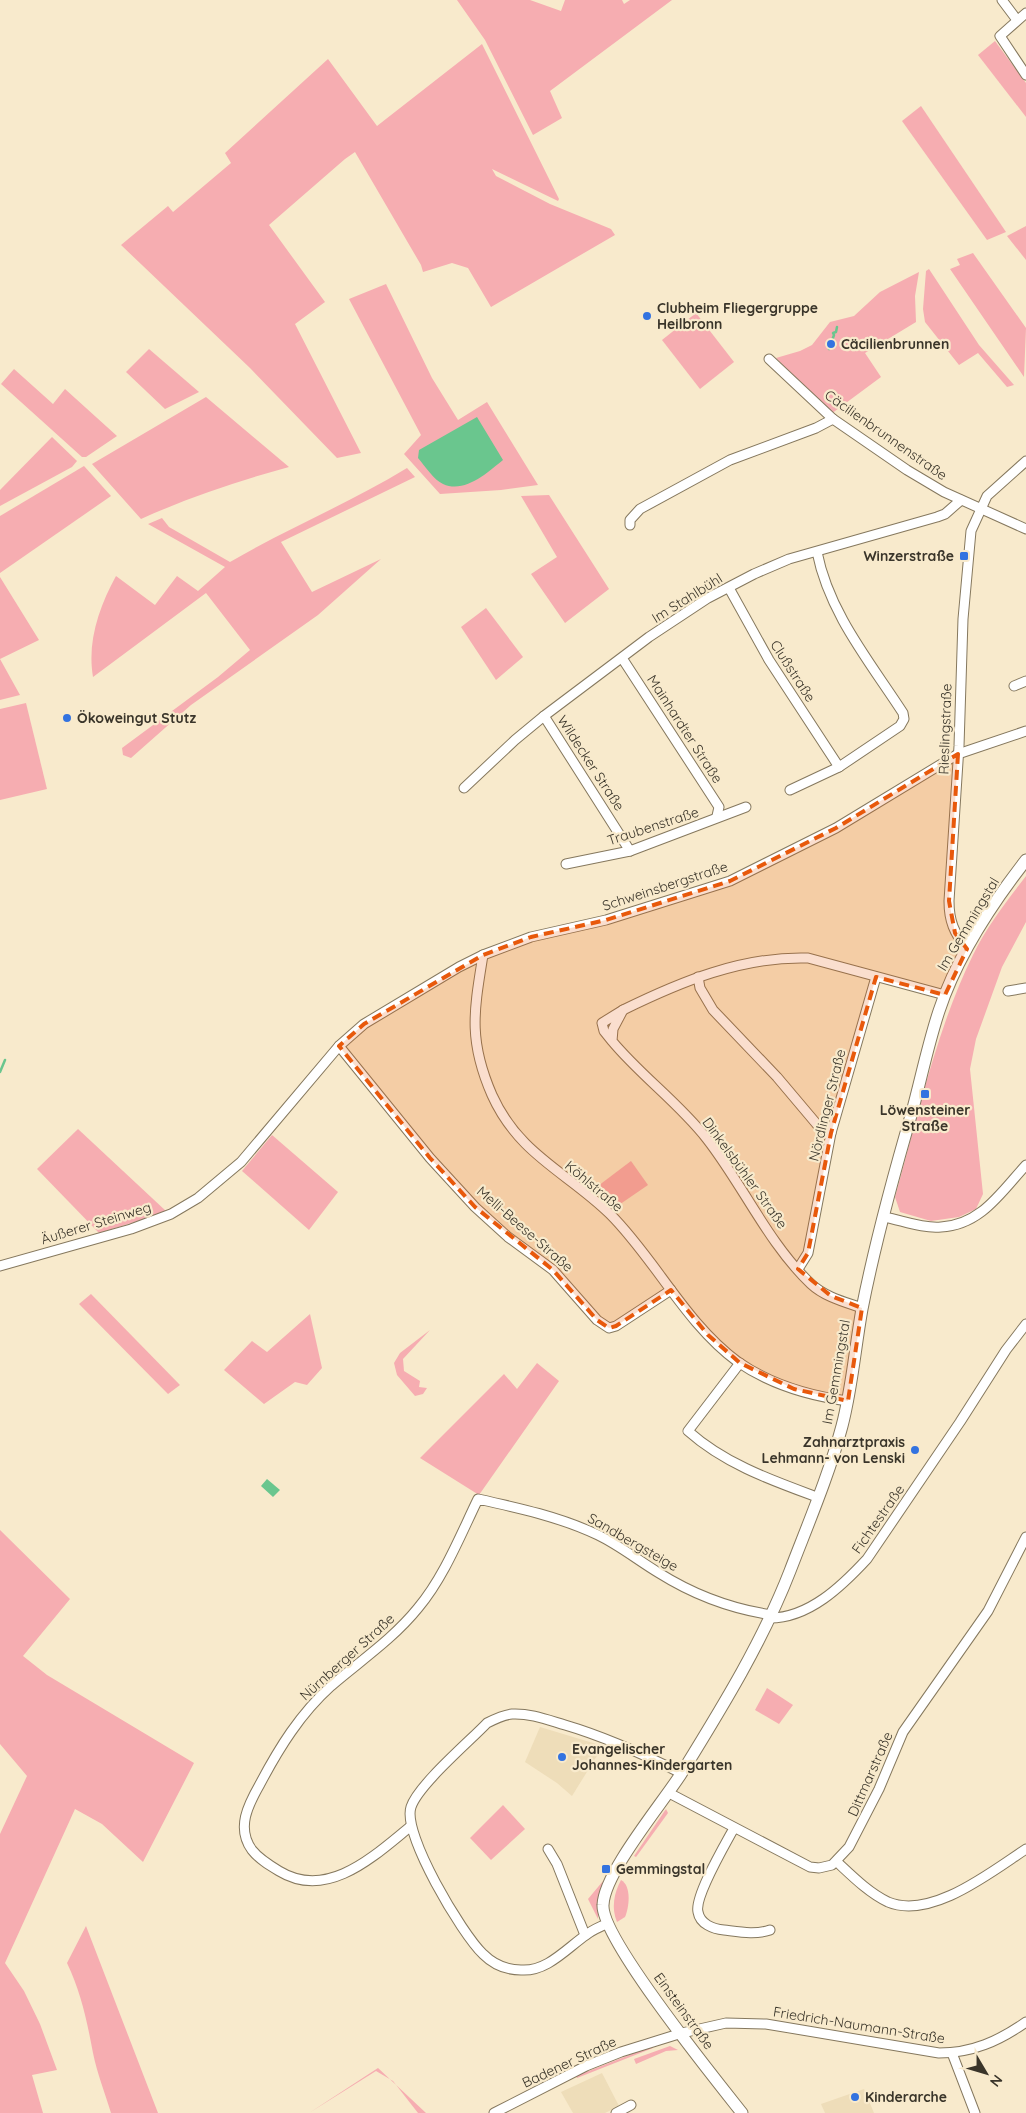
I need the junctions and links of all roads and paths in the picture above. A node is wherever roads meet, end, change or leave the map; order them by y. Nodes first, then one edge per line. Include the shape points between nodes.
1 (1002, 0) edge
2 (1026, 13) edge
3 (1018, 20) junction
4 (1026, 75) edge
5 (769, 359) dead end
6 (833, 419) junction
7 (1026, 461) edge
8 (961, 500) junction
9 (981, 508) junction
10 (630, 525) dead end
11 (1026, 529) edge
12 (817, 552) junction
13 (729, 588) junction
14 (622, 658) junction
15 (1026, 681) edge
16 (1014, 686) dead end
17 (544, 716) junction
18 (1026, 731) edge
19 (958, 754) junction
20 (839, 767) junction
21 (464, 788) dead end
22 (790, 790) dead end
23 (746, 807) dead end
24 (717, 816) junction
25 (630, 851) junction
26 (1026, 860) edge
27 (566, 864) dead end
28 (967, 948) junction
29 (483, 955) junction
30 (698, 977) junction
31 (876, 977) junction
32 (1026, 988) edge
33 (1008, 991) dead end
34 (945, 995) junction
35 (339, 1046) junction
36 (831, 1132) junction
37 (1026, 1165) edge
38 (884, 1217) junction
39 (0, 1266) edge
40 (798, 1269) junction
41 (671, 1290) junction
42 (862, 1308) junction
43 (1026, 1324) edge
44 (740, 1362) junction
45 (848, 1401) junction
46 (817, 1496) junction
47 (478, 1500) joint
48 (1026, 1537) edge
49 (771, 1617) junction
50 (681, 1773) junction
51 (669, 1792) junction
52 (411, 1826) junction
53 (734, 1828) junction
54 (548, 1849) dead end
55 (1026, 1849) edge
56 (837, 1862) junction
57 (606, 1924) junction
58 (770, 1930) dead end
59 (585, 1935) junction
60 (1026, 2022) edge
61 (682, 2033) junction
62 (952, 2053) junction
63 (631, 2105) dead end
64 (497, 2112) edge
65 (616, 2113) edge
66 (742, 2113) edge
67 (975, 2113) edge

1 - 3 street
2 - 3 street
3 - 4 street via 1000,36
5 - 6 street, Cäcilienbrunnenstraße
6 - 8 street, Cäcilienbrunnenstraße via 907,470
6 - 10 street via 713,469 640,509
7 - 9 street via 991,491
8 - 9 street, Cäcilienbrunnenstraße
8 - 12 street, Im Stahlbühl via 937,517
9 - 11 street, Cäcilienbrunnenstraße
9 - 19 street, Rieslingstraße via 971,530
12 - 13 street, Im Stahlbühl via 772,566
12 - 20 street via 821,575 842,620 904,719 900,726
13 - 14 street, Im Stahlbühl via 680,616
13 - 20 street, Clußstraße via 769,660
14 - 17 street, Im Stahlbühl
14 - 24 street, Mainhardter Straße via 719,807
15 - 16 street
17 - 21 street, Im Stahlbühl
17 - 25 street, Wildecker Straße
18 - 19 street, Schweinsbergstraße
19 - 28 street, Rieslingstraße via 949,914 955,933
19 - 29 street, Schweinsbergstraße via 836,828 730,882 606,920 530,936
20 - 22 street
23 - 24 street, Traubenstraße
24 - 25 street, Traubenstraße via 709,822
25 - 27 street, Traubenstraße
26 - 28 street, Im Gemmingstal
28 - 34 street, Im Gemmingstal
29 - 35 street, Schweinsbergstraße via 364,1024
29 - 41 street, Köhlstraße via 474,1013 477,1057 493,1096 521,1141 609,1214
30 - 31 street via 730,967 808,958
30 - 36 street via 700,988 713,1010 820,1128
30 - 40 street, Dinkelsbühler Straße via 623,1010 602,1023 604,1031 627,1059 707,1139
31 - 34 street
31 - 36 street, Nördlinger Straße
32 - 33 street
34 - 38 street, Im Gemmingstal
35 - 39 street, Äußerer Steinweg via 241,1162 198,1198 171,1214 131,1229
35 - 41 street, Melli-Beese-Straße via 430,1158 475,1207 508,1237 553,1270 597,1320 609,1328 616,1326
36 - 40 street, Nördlinger Straße via 810,1245
37 - 38 street via 993,1203 966,1222 940,1228
38 - 42 street, Im Gemmingstal
40 - 42 street, Dinkelsbühler Straße via 812,1284 831,1296
41 - 44 street, Köhlstraße via 708,1335
42 - 45 street, Im Gemmingstal
43 - 49 street, Fichtestraße via 868,1559 820,1601 791,1615
44 - 45 street, Köhlstraße via 794,1389
44 - 46 street via 688,1431 710,1450 747,1470
45 - 46 street, Im Gemmingstal
46 - 49 street, Im Gemmingstal
47 - 49 street, Sandbergsteige via 556,1518 579,1527 700,1595
47 - 52 street, Nürnberger Straße via 427,1598 398,1630 329,1688 294,1725 250,1801 243,1823 246,1839 262,1861 293,1878 312,1881 330,1879 350,1871
48 - 56 street, Dittmarstraße via 988,1611 903,1732 861,1826
49 - 50 street, Im Gemmingstal
50 - 51 street, Im Gemmingstal
50 - 52 street via 628,1747 542,1718 514,1714 498,1717 487,1723 418,1795 411,1807
51 - 53 street
51 - 57 street, Im Gemmingstal via 608,1884 602,1912
52 - 59 street via 431,1878 468,1935 491,1960 510,1969 536,1968 562,1955
53 - 56 street via 810,1867 819,1868
53 - 58 street via 697,1904 698,1912 706,1924 720,1929 759,1934
54 - 59 street
55 - 56 street via 932,1904 912,1907 888,1902 860,1884
57 - 59 street
57 - 61 street, Einsteinstraße
60 - 62 street, Friedrich-Naumann-Straße via 991,2044
61 - 62 street, Friedrich-Naumann-Straße via 726,2024 766,2024
61 - 64 street, Badener Straße via 586,2066
61 - 66 street, Einsteinstraße
62 - 67 street
63 - 65 street

